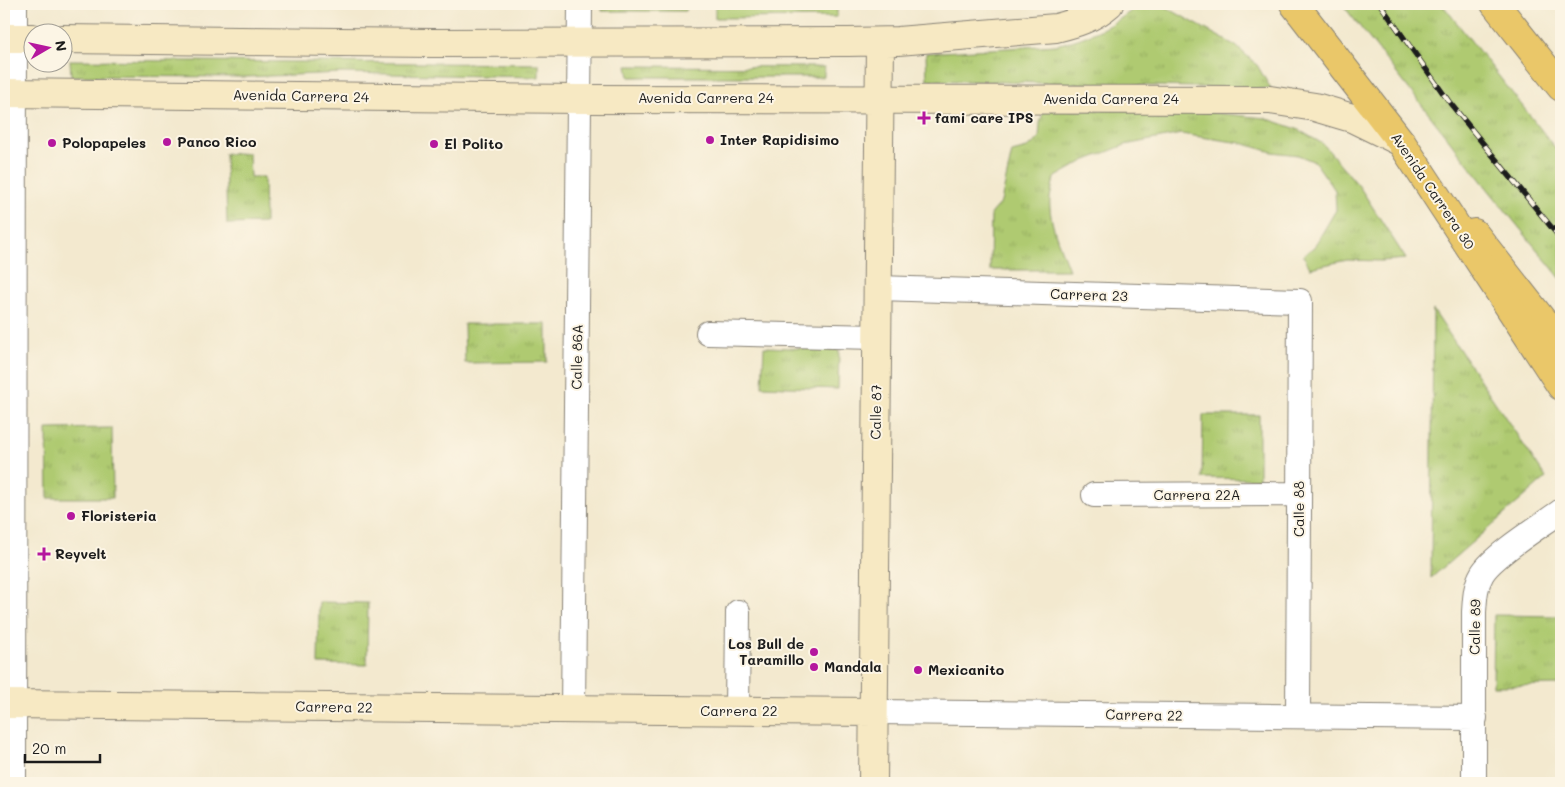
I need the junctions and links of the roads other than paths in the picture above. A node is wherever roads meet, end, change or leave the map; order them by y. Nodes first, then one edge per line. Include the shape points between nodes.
1 (15, 4) edge
2 (580, 4) edge
3 (1109, 4) edge
4 (1294, 4) edge
5 (1496, 4) edge
6 (17, 38) edge
7 (72, 39) edge
8 (880, 42) junction
9 (580, 43) junction
10 (1561, 87) edge
11 (9, 93) edge
12 (880, 98) junction
13 (579, 99) junction
14 (1401, 142) junction
15 (878, 288) junction
16 (1300, 301) joint
17 (708, 333) dead end
18 (877, 336) junction
19 (1561, 344) edge
20 (1561, 386) edge
21 (1299, 494) junction
22 (1094, 495) dead end
23 (1561, 511) edge
24 (738, 612) dead end
25 (9, 704) edge
26 (574, 710) junction
27 (737, 711) junction
28 (874, 712) junction
29 (1298, 716) junction
30 (1475, 718) junction
31 (14, 783) edge
32 (873, 783) edge
33 (1474, 783) edge

1 - 6 street
2 - 9 street, Calle 86A
3 - 8 main road via 1081,22 1056,28
4 - 14 main road, Avenida Carrera 30
5 - 10 main road
6 - 11 street
7 - 9 main road
8 - 9 main road
8 - 12 main road, Calle 87
9 - 13 street, Calle 86A
11 - 13 main road, Avenida Carrera 24
11 - 25 street
12 - 13 main road, Avenida Carrera 24
12 - 14 main road, Avenida Carrera 24 via 1270,100 1315,107 1352,118
12 - 15 main road, Calle 87
13 - 26 street, Calle 86A
14 - 19 main road
14 - 20 main road, Avenida Carrera 30
15 - 16 street, Carrera 23
15 - 18 main road, Calle 87
16 - 21 street, Calle 88
17 - 18 street
18 - 28 main road, Calle 87
21 - 22 street, Carrera 22A
21 - 29 street, Calle 88
23 - 30 street, Calle 89 via 1495,559 1482,574 1476,590 1474,612
24 - 27 street
25 - 26 main road, Carrera 22
25 - 31 street
26 - 27 main road, Carrera 22
27 - 28 main road, Carrera 22
28 - 29 street, Carrera 22
28 - 32 main road, Calle 87
29 - 30 street, Carrera 22
30 - 33 street, Calle 89

